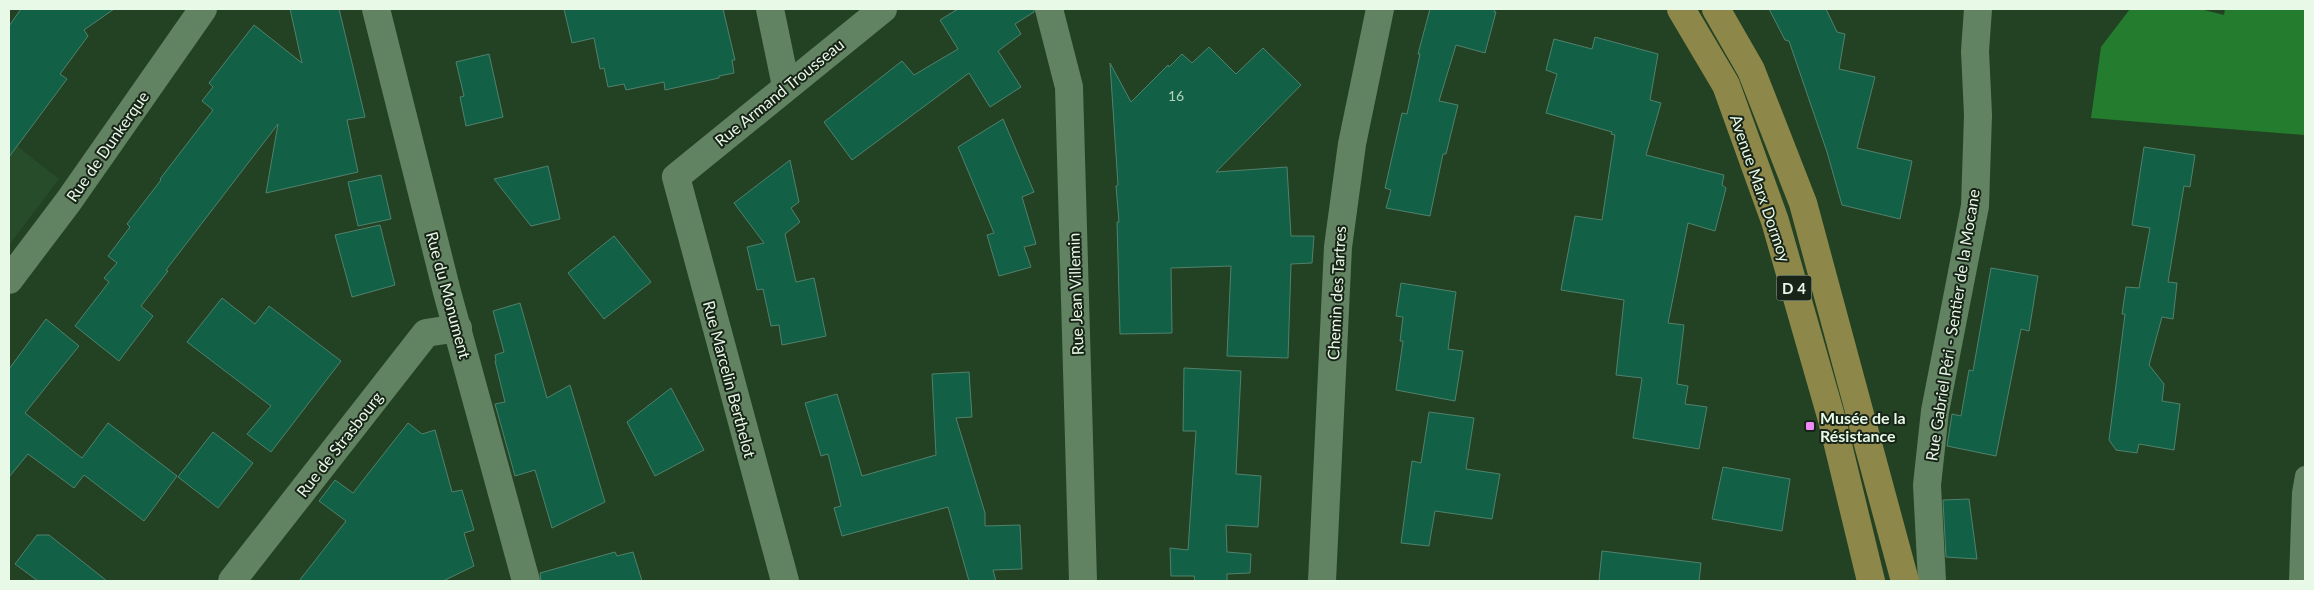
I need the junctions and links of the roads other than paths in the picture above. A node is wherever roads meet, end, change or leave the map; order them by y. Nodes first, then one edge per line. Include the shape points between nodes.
1 (203, 9) edge
2 (376, 9) edge
3 (770, 9) edge
4 (883, 9) edge
5 (1049, 9) edge
6 (1380, 9) edge
7 (1681, 9) edge
8 (1716, 9) edge
9 (1978, 9) edge
10 (786, 86) junction
11 (676, 177) joint
12 (9, 280) edge
13 (458, 328) junction
14 (2305, 476) edge
15 (232, 581) edge
16 (526, 581) edge
17 (785, 581) edge
18 (1083, 581) edge
19 (1322, 581) edge
20 (1871, 581) edge
21 (1905, 581) edge
22 (1932, 581) edge
23 (2299, 581) edge

1 - 12 street, Rue de Dunkerque via 68,202
2 - 13 street, Rue du Monument
3 - 10 street
4 - 10 street, Rue Armand Trousseau
5 - 18 street, Rue Jean Villemin via 1070,87
6 - 19 street, Chemin des Tartres via 1352,144 1338,247
7 - 20 main road, Avenue Marx Dormoy / D 4 via 1726,85 1775,221 1832,420
8 - 21 main road, Avenue Marx Dormoy / D 4 via 1751,70 1803,203
9 - 22 street, Rue Gabriel Péri - Sentier de la Mocane via 1974,51 1978,115 1975,206 1935,411 1927,485
10 - 11 street, Rue Armand Trousseau
11 - 17 street, Rue Marcelin Berthelot
13 - 15 street, Rue de Strasbourg via 426,333
13 - 16 street, Rue du Monument
14 - 23 lane

